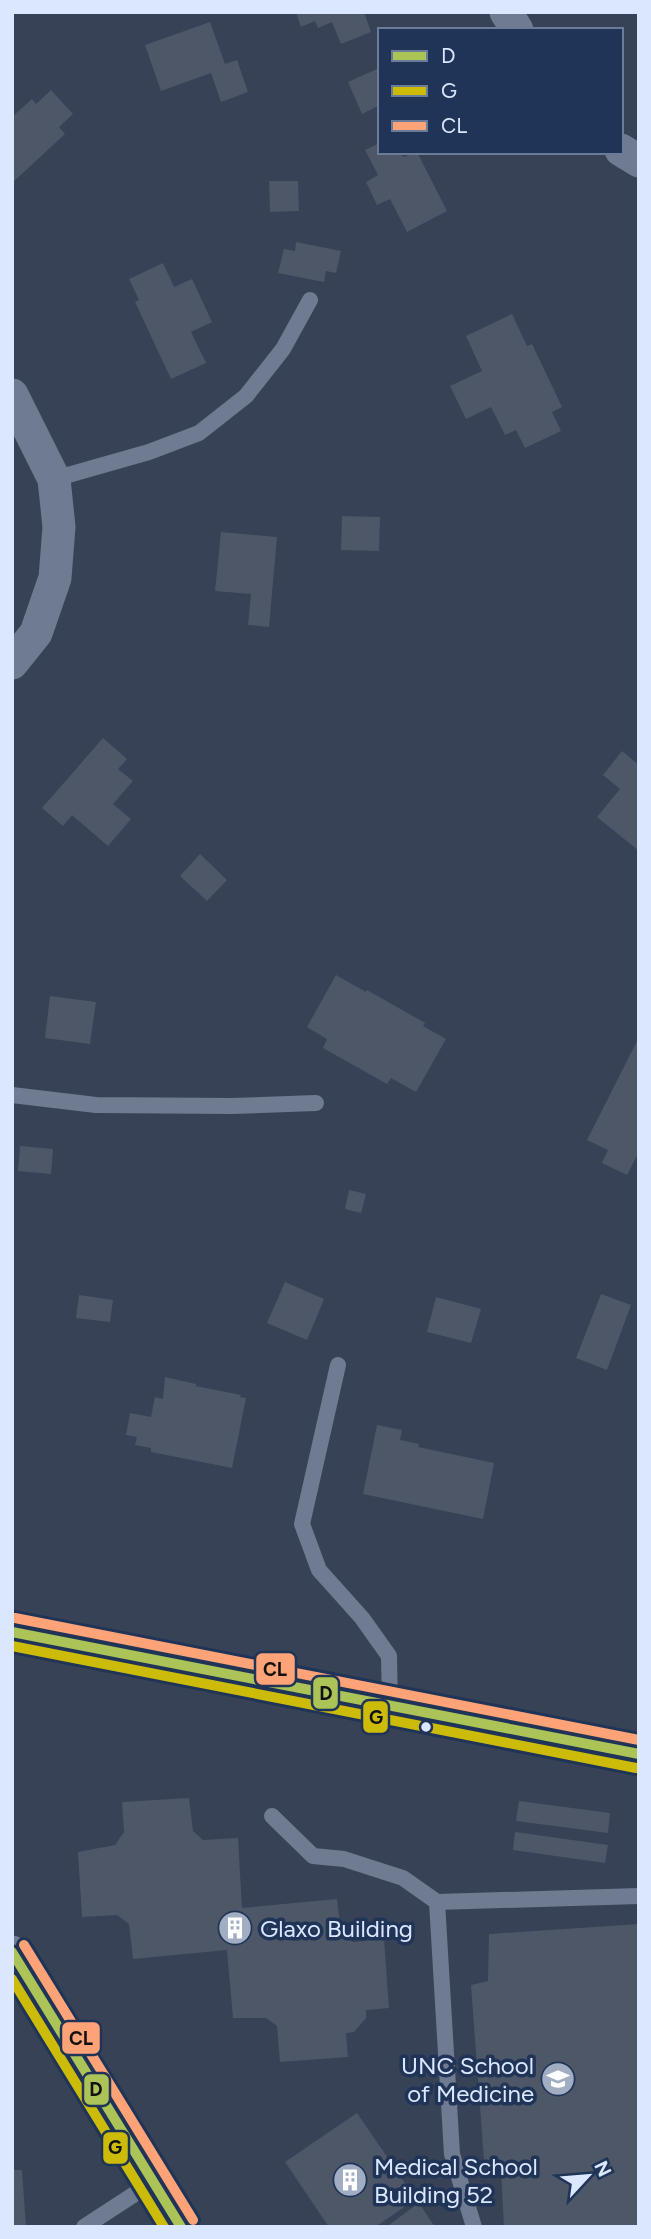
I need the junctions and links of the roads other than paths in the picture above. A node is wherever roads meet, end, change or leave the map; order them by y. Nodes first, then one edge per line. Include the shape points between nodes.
1 (506, 12) edge
2 (516, 28) edge
3 (623, 151) edge
4 (639, 161) edge
5 (310, 300) dead end
6 (12, 395) edge
7 (54, 479) junction
8 (12, 663) edge
9 (12, 1096) edge
10 (316, 1103) dead end
11 (338, 1365) dead end
12 (12, 1632) edge
13 (390, 1706) junction
14 (639, 1755) edge
15 (272, 1816) dead end
16 (639, 1896) edge
17 (437, 1902) junction
18 (12, 1952) edge
19 (153, 2182) junction
20 (84, 2227) edge
21 (181, 2227) edge
22 (474, 2227) edge

1 - 2 street
3 - 4 street
5 - 7 lane via 283,349 246,396 199,433
6 - 7 street
7 - 8 street via 59,527 55,578 36,633
9 - 10 lane via 96,1105
11 - 13 lane via 302,1524 319,1570 389,1656
12 - 13 main road
13 - 14 main road
15 - 17 lane via 313,1856 344,1859 403,1878
16 - 17 lane
17 - 22 lane via 452,2154
18 - 19 street
19 - 20 lane
19 - 21 street

